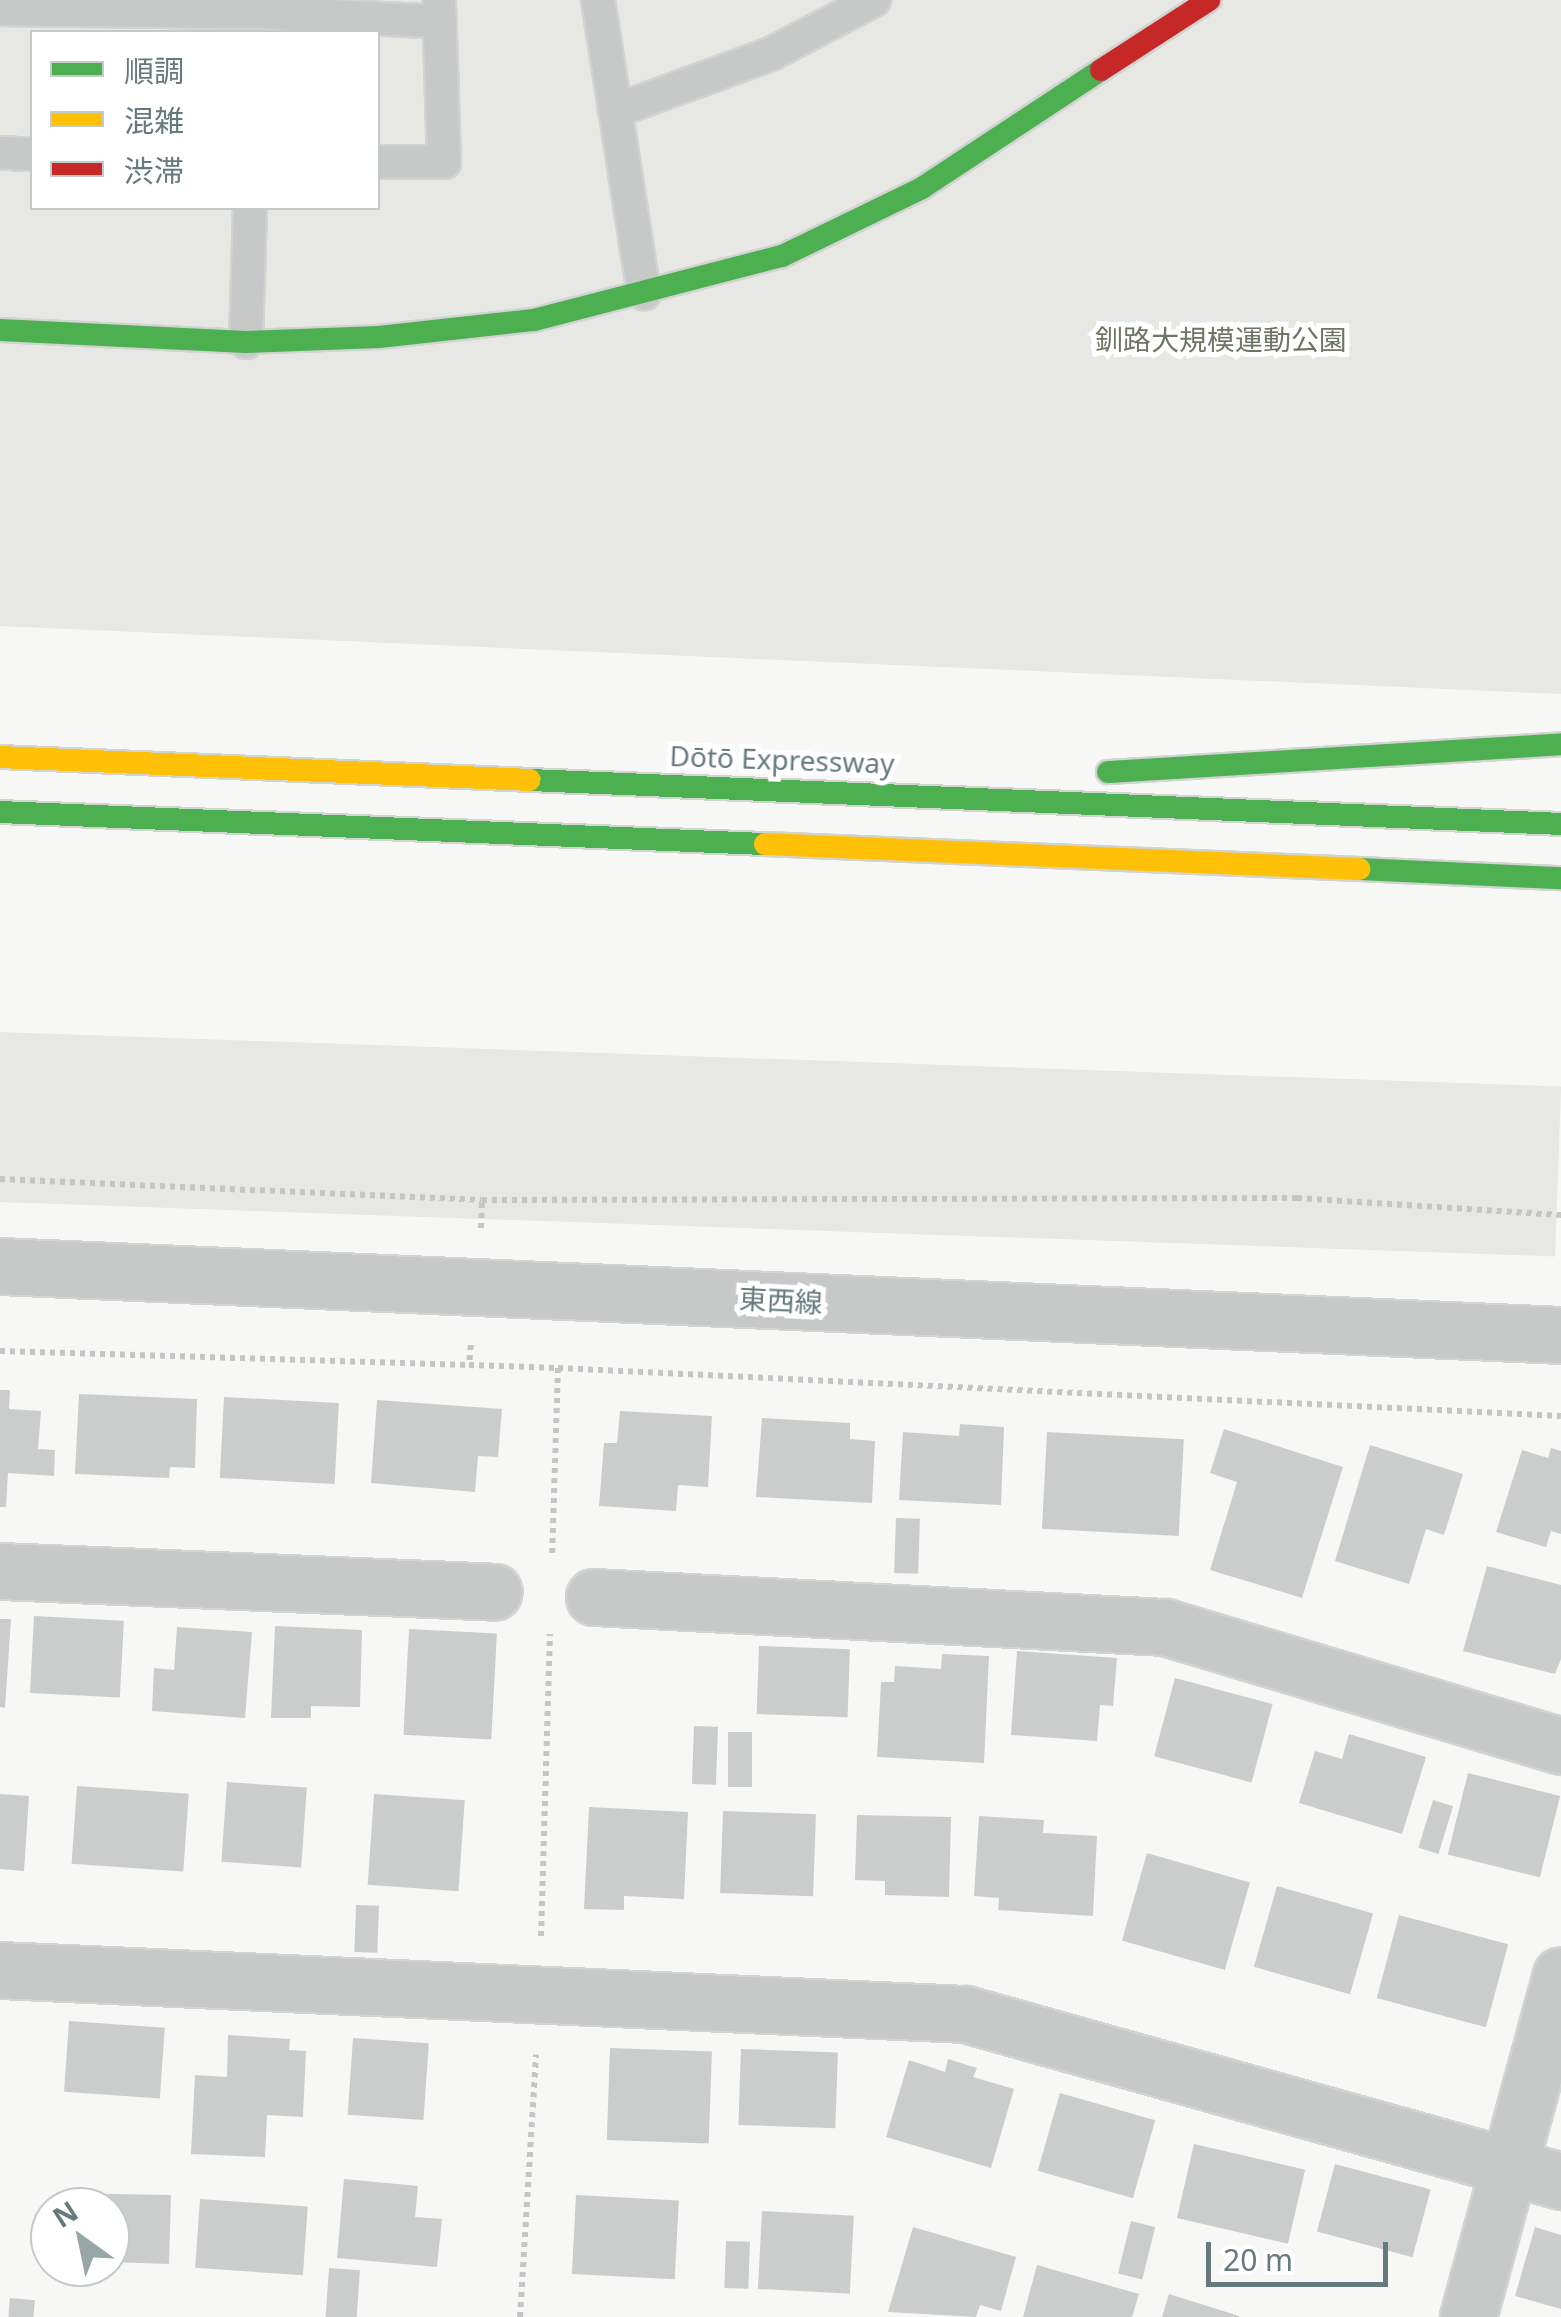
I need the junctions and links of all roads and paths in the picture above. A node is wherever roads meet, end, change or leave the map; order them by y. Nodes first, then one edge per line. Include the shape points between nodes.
1 (598, 0) edge
2 (874, 0) edge
3 (1209, 0) edge
4 (0, 8) edge
5 (439, 11) edge
6 (257, 15) edge
7 (614, 111) junction
8 (0, 153) edge
9 (30, 154) edge
10 (380, 162) edge
11 (250, 210) edge
12 (644, 293) junction
13 (0, 330) edge
14 (246, 342) junction
15 (1561, 744) edge
16 (0, 757) edge
17 (1078, 774) dead end
18 (1039, 776) dead end
19 (781, 789) junction
20 (0, 812) edge
21 (1561, 824) edge
22 (1561, 878) edge
23 (0, 1179) edge
24 (482, 1200) junction
25 (1561, 1214) edge
26 (0, 1266) edge
27 (477, 1287) junction
28 (1561, 1335) edge
29 (0, 1350) edge
30 (470, 1365) junction
31 (558, 1368) junction
32 (1561, 1416) edge
33 (0, 1571) edge
34 (494, 1592) dead end
35 (566, 1595) junction
36 (1561, 1746) edge
37 (0, 1970) edge
38 (1561, 1975) edge
39 (539, 1998) junction
40 (1509, 2167) junction
41 (1561, 2182) edge
42 (520, 2317) edge
43 (1468, 2317) edge

1 - 7 lane
2 - 7 lane via 772,54
3 - 12 main road via 922,188 782,256
4 - 6 lane
5 - 6 lane
5 - 10 lane via 444,162
7 - 12 lane
8 - 9 lane
11 - 14 lane
12 - 14 main road via 534,320
13 - 14 main road
15 - 17 main road
16 - 19 main road, Dōtō Expressway
18 - 19 main road
19 - 21 main road, Dōtō Expressway
20 - 22 main road
23 - 24 path
24 - 25 path via 1297,1198
24 - 27 path
26 - 27 street, 東西線
27 - 28 street, 東西線
27 - 30 path
29 - 30 path
30 - 31 path
31 - 32 path
31 - 35 path
33 - 34 street
35 - 36 street via 1165,1626
35 - 39 path
37 - 39 street
38 - 40 street
39 - 40 street via 965,2014
39 - 42 path
40 - 41 street
40 - 43 street

